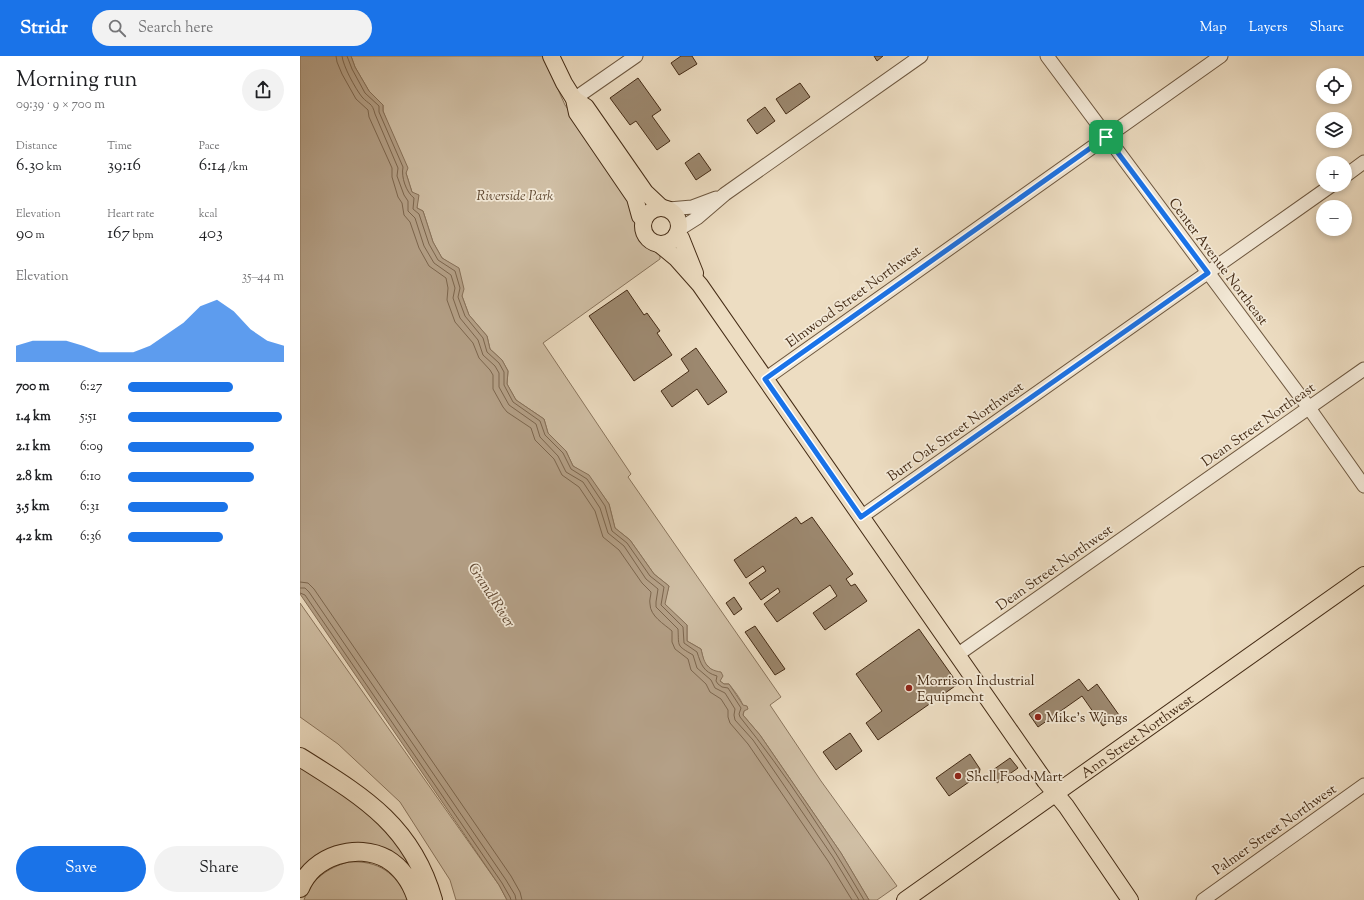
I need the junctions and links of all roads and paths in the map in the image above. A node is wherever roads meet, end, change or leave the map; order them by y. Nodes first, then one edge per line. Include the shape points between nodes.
1 (551, 56) edge
2 (636, 56) edge
3 (921, 56) edge
4 (1047, 56) edge
5 (1221, 56) edge
6 (574, 99) junction
7 (1106, 137) junction
8 (1364, 162) edge
9 (1352, 171) edge
10 (630, 180) junction
11 (1322, 192) edge
12 (725, 194) junction
13 (665, 208) junction
14 (644, 220) junction
15 (678, 232) junction
16 (659, 244) junction
17 (1208, 273) junction
18 (700, 285) junction
19 (1364, 369) edge
20 (765, 379) junction
21 (1309, 408) junction
22 (1364, 486) edge
23 (1170, 505) joint
24 (861, 517) junction
25 (1364, 575) edge
26 (958, 655) junction
27 (300, 758) edge
28 (1364, 785) edge
29 (1056, 794) junction
30 (300, 888) edge
31 (417, 900) edge
32 (433, 900) edge
33 (905, 900) edge
34 (1130, 900) edge
35 (1203, 900) edge

1 - 6 main road
2 - 6 street
3 - 12 street
4 - 7 street, Center Avenue Northeast
5 - 7 street, Elmwood Street Northwest
6 - 10 main road via 577,113
7 - 17 street, Center Avenue Northeast
7 - 20 street, Elmwood Street Northwest
8 - 9 street
10 - 13 main road
10 - 14 main road via 640,216
11 - 17 street, Burr Oak Street Northwest
12 - 13 street via 692,207
12 - 15 street
13 - 14 main road via 653,209
13 - 15 main road via 676,216
14 - 16 main road via 646,236
15 - 16 main road via 670,241
15 - 18 main road
16 - 18 main road via 676,258
17 - 21 street, Center Avenue Northeast
17 - 24 street, Burr Oak Street Northwest
18 - 20 main road
19 - 21 street, Dean Street Northeast
20 - 24 main road
21 - 22 street, Center Avenue Northeast
21 - 23 street, Dean Street Northeast
23 - 26 street, Dean Street Northwest
24 - 26 main road
25 - 29 main road, Ann Street Northwest
26 - 29 main road
27 - 32 highway via 352,791 393,825 415,854
28 - 35 street, Palmer Street Northwest
29 - 33 main road, Ann Street Northwest
29 - 34 main road
30 - 31 highway via 306,876 329,858 354,852 368,853 387,859 399,869 409,882

